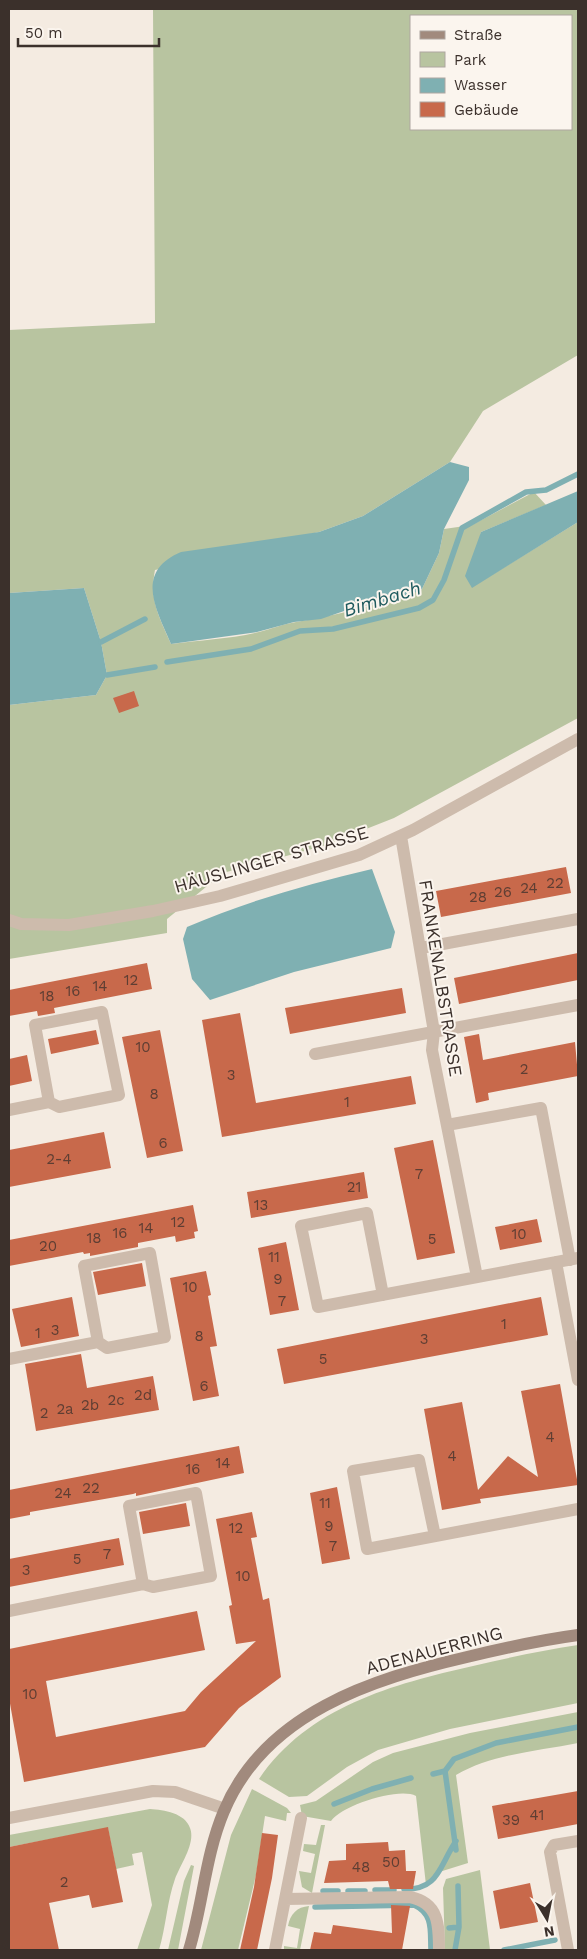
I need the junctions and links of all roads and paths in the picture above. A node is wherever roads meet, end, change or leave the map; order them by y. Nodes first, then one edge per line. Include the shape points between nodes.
1 (578, 739) edge
2 (401, 836) junction
3 (578, 919) edge
4 (9, 920) edge
5 (421, 948) junction
6 (578, 1005) edge
7 (434, 1032) junction
8 (315, 1054) dead end
9 (49, 1102) junction
10 (9, 1110) edge
11 (447, 1125) junction
12 (574, 1259) edge
13 (556, 1262) junction
14 (477, 1277) junction
15 (383, 1295) junction
16 (98, 1342) junction
17 (9, 1359) edge
18 (578, 1380) edge
19 (578, 1509) edge
20 (435, 1536) junction
21 (142, 1584) junction
22 (9, 1611) edge
23 (578, 1635) edge
24 (224, 1808) junction
25 (9, 1818) edge
26 (301, 1818) dead end
27 (578, 1841) edge
28 (285, 1899) junction
29 (189, 1950) edge
30 (275, 1950) edge
31 (439, 1950) edge
32 (568, 1950) edge

1 - 2 street, HÄUSLINGER STRASSE
2 - 4 street, HÄUSLINGER STRASSE via 359,854 211,898 69,925 21,924
2 - 5 street, FRANKENALBSTRASSE
3 - 5 street
5 - 7 street, FRANKENALBSTRASSE
6 - 7 street
7 - 8 street
7 - 11 street, FRANKENALBSTRASSE via 432,1050
9 - 9 street via 35,1025 102,1012 119,1095 59,1107
9 - 10 street
11 - 12 street via 541,1108
11 - 14 street, FRANKENALBSTRASSE
12 - 13 street
13 - 14 street
13 - 18 street
14 - 15 street
15 - 15 street via 318,1307 301,1226 367,1213
16 - 16 street via 84,1266 150,1253 165,1337 107,1348
16 - 17 street
19 - 20 street
20 - 20 street via 368,1549 353,1471 420,1460
21 - 21 street via 128,1506 196,1493 211,1576 153,1587
21 - 22 street
23 - 24 main road, ADENAUERRING via 438,1664 386,1678 341,1696 286,1730 266,1749 242,1778
24 - 25 street via 175,1792 153,1791
24 - 29 main road, ADENAUERRING via 213,1838
26 - 28 street
27 - 32 street via 554,1846 550,1852
28 - 30 street
28 - 31 street via 420,1899 434,1912

